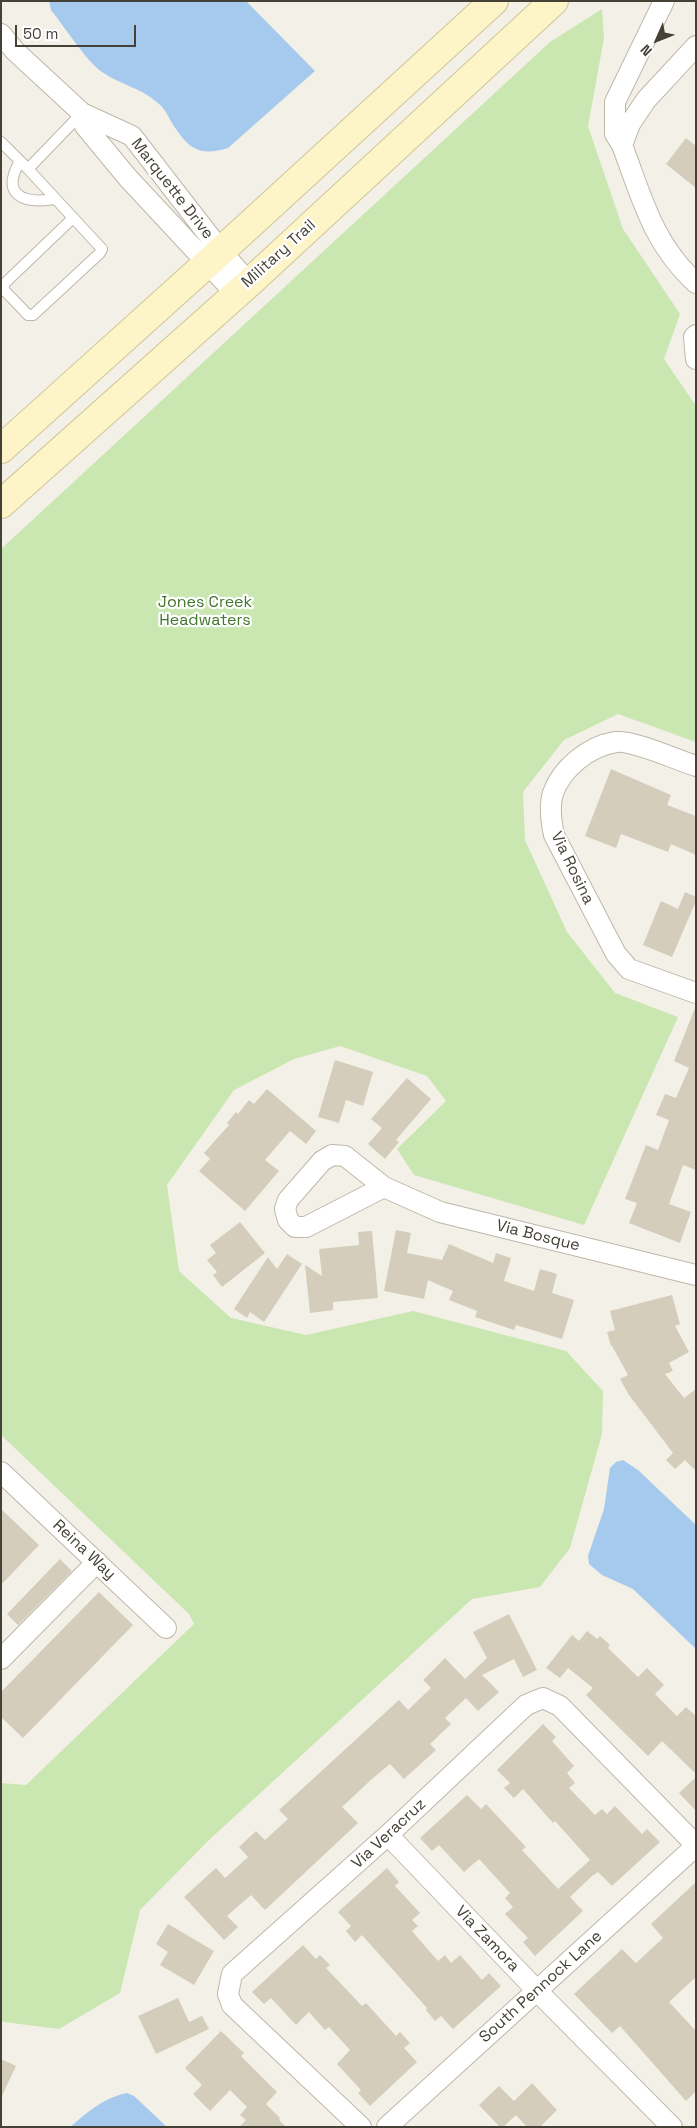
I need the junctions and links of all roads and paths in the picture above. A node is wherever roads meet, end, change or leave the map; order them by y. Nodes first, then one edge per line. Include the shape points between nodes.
1 (494, 1) edge
2 (554, 1) edge
3 (664, 1) edge
4 (1, 34) edge
5 (696, 46) edge
6 (82, 113) junction
7 (1, 142) edge
8 (622, 146) junction
9 (20, 161) junction
10 (28, 169) junction
11 (55, 199) junction
12 (73, 218) junction
13 (214, 257) junction
14 (696, 283) edge
15 (242, 288) junction
16 (696, 335) edge
17 (696, 359) edge
18 (1, 449) edge
19 (1, 504) edge
20 (696, 766) edge
21 (696, 993) edge
22 (384, 1188) junction
23 (696, 1274) edge
24 (1, 1472) edge
25 (97, 1562) junction
26 (166, 1628) dead end
27 (5, 1647) edge
28 (388, 1835) junction
29 (696, 1846) edge
30 (537, 1991) junction
31 (361, 2127) edge
32 (387, 2127) edge
33 (672, 2127) edge

1 - 13 main road
2 - 15 main road, Military Trail
3 - 8 street via 616,102 615,134
4 - 6 street, Marquette Drive
5 - 8 street via 646,100 630,124
6 - 10 lane
6 - 13 street, Marquette Drive via 85,126 122,170
6 - 13 street, Marquette Drive via 132,136
7 - 9 lane
8 - 14 street via 655,231 666,251
9 - 10 lane
9 - 11 lane via 12,182 16,193 28,201
10 - 11 lane
11 - 12 lane
12 - 12 lane via 102,249 100,254 33,315 28,315 3,289 5,284
13 - 15 street, Marquette Drive
13 - 18 main road
15 - 19 main road, Military Trail
16 - 17 street
20 - 21 street, Via Rosina via 616,742 588,752 565,771 553,794 550,817 554,834 616,954 629,969
22 - 22 street, Via Bosque via 345,1156 332,1155 322,1161 288,1200 285,1209 288,1220 295,1227 306,1227
22 - 23 street, Via Bosque via 440,1212
24 - 25 street, Reina Way
25 - 26 street, Reina Way
25 - 27 street
28 - 29 street, Via Veracruz via 526,1705 544,1698 560,1706
28 - 30 street, Via Zamora
28 - 31 street, Via Veracruz via 232,1974 228,1994 232,2005
29 - 30 street, South Pennock Lane
30 - 32 street, South Pennock Lane
30 - 33 street, Via Zamora

